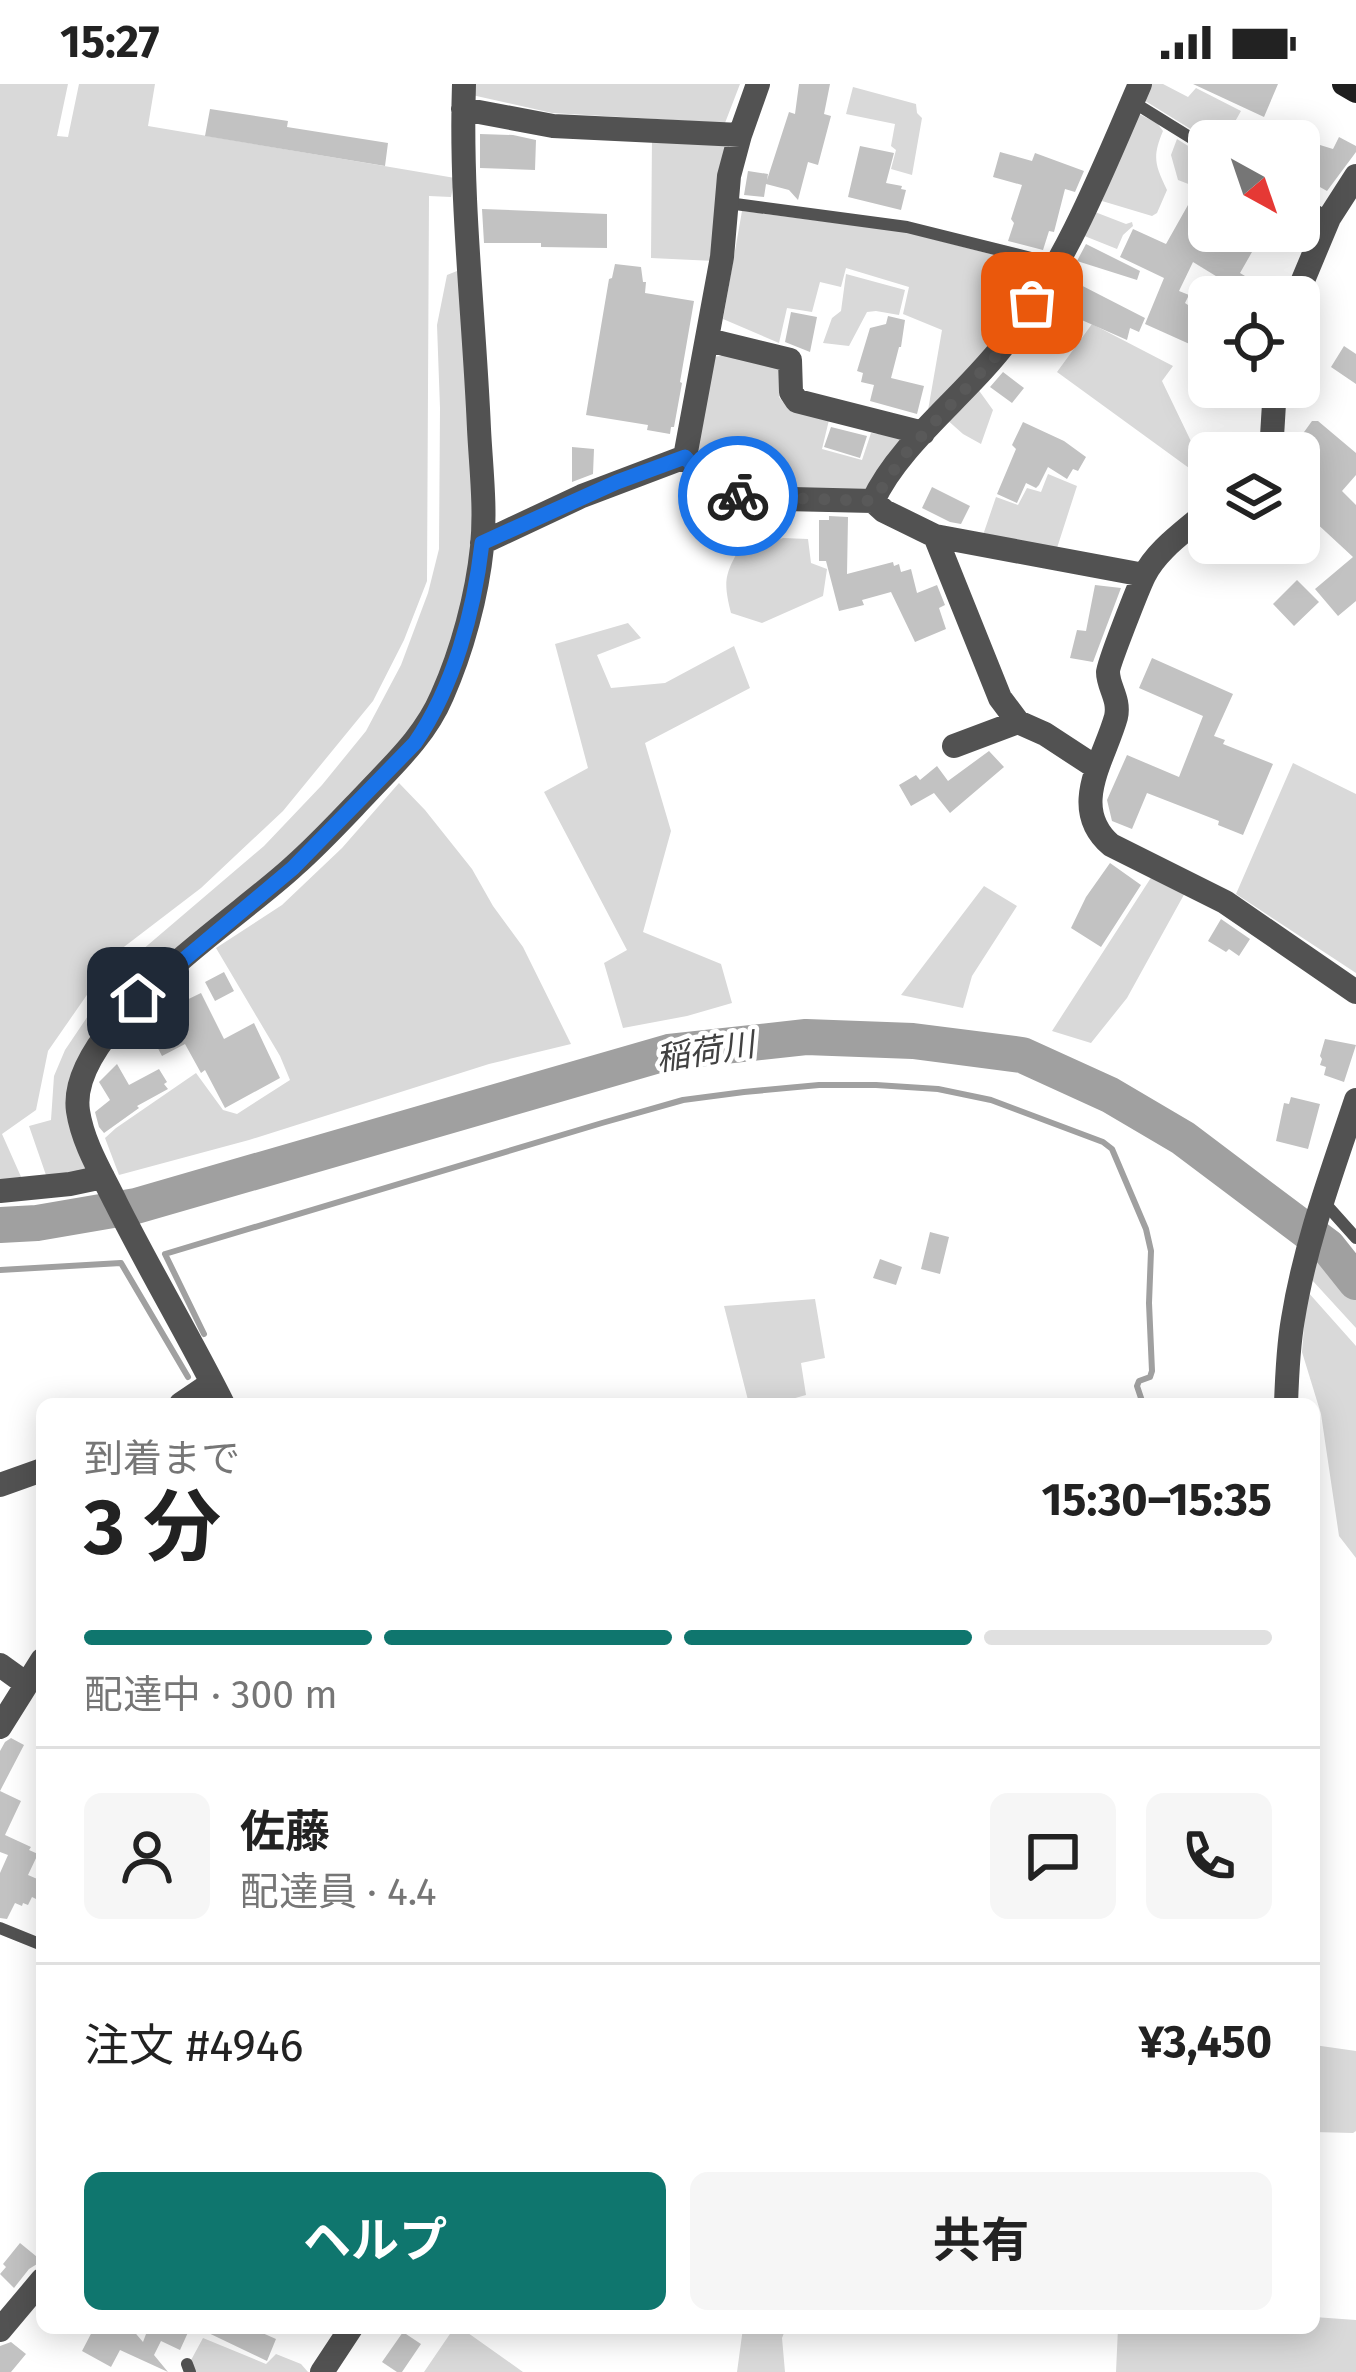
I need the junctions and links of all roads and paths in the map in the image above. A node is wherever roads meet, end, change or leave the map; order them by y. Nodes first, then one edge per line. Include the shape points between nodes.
1 (758, 84) edge
2 (1344, 84) edge
3 (1356, 91) edge
4 (1136, 93) edge
5 (464, 96) edge
6 (1188, 132) edge
7 (740, 135) junction
8 (1356, 176) edge
9 (727, 203) junction
10 (1320, 213) edge
11 (1330, 218) junction
12 (1056, 265) junction
13 (1305, 276) edge
14 (708, 340) junction
15 (923, 434) junction
16 (685, 457) junction
17 (873, 501) junction
18 (1188, 529) edge
19 (934, 536) junction
20 (482, 543) junction
21 (1144, 575) junction
22 (1018, 722) junction
23 (954, 746) dead end
24 (1097, 768) junction
25 (1356, 992) edge
26 (1356, 1100) edge
27 (106, 1184) junction
28 (0, 1191) edge
29 (1321, 1204) junction
30 (1356, 1238) edge
31 (217, 1394) edge
32 (1286, 1398) edge
33 (36, 1472) edge
34 (0, 1485) edge
35 (0, 1666) edge
36 (36, 1668) edge
37 (25, 1683) junction
38 (0, 1727) edge
39 (0, 1928) edge
40 (36, 1943) edge
41 (36, 2287) edge
42 (0, 2330) edge
43 (347, 2334) edge
44 (322, 2372) edge

1 - 7 street
2 - 3 main road
4 - 6 lane
4 - 12 street
5 - 7 street via 553,126
5 - 20 street
7 - 9 street
8 - 11 street
9 - 12 lane via 907,226
9 - 14 street
10 - 11 lane
11 - 13 street
12 - 15 street via 1012,335
14 - 15 street via 790,360 796,400
14 - 16 street
15 - 17 street
16 - 17 street via 713,488 746,498
16 - 20 street
17 - 19 street
18 - 21 street
19 - 21 street
19 - 22 street via 1000,698
20 - 27 street via 451,674 415,743 293,868 138,998 97,1049 78,1102
21 - 24 street via 1108,672 1118,711
22 - 23 street
22 - 24 street
24 - 25 street via 1090,814 1100,836 1225,902
26 - 29 street
27 - 28 street
27 - 31 street
29 - 30 lane
29 - 32 street via 1292,1323
33 - 34 street
35 - 37 street
36 - 37 street
37 - 38 street
39 - 40 lane
41 - 42 street
43 - 44 street

